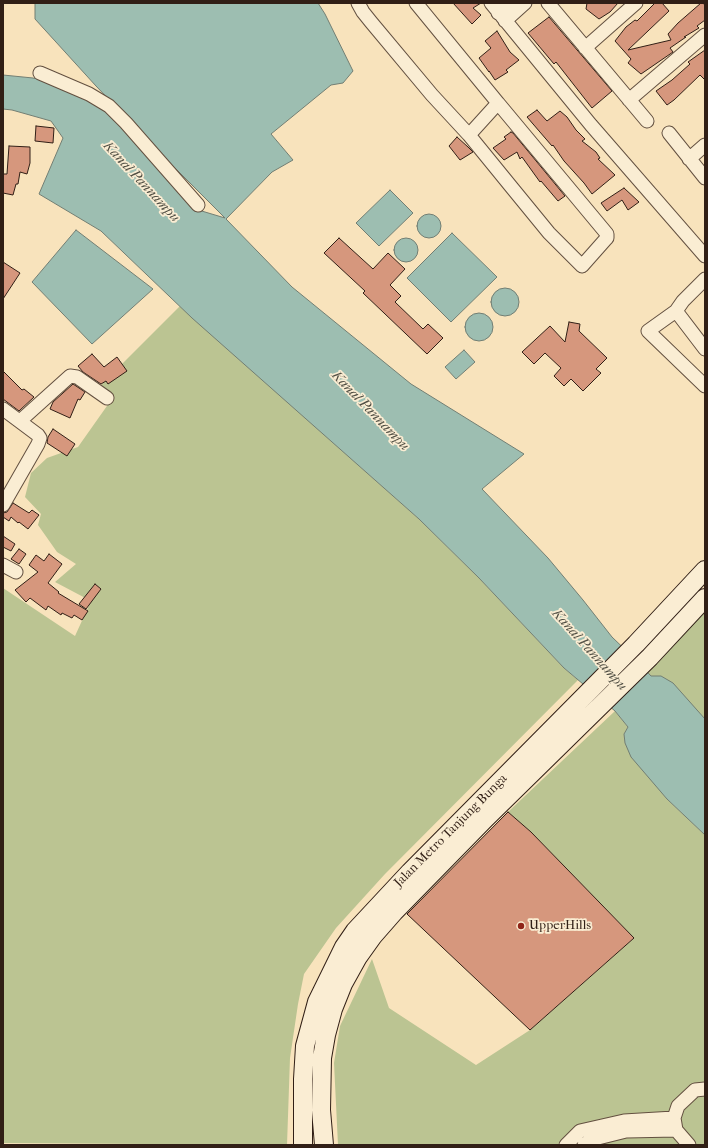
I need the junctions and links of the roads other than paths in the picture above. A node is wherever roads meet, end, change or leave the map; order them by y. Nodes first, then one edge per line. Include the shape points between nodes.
1 (358, 3) edge
2 (416, 3) edge
3 (508, 3) edge
4 (524, 3) edge
5 (548, 3) edge
6 (636, 3) edge
7 (498, 12) edge
8 (705, 35) edge
9 (585, 48) junction
10 (40, 73) dead end
11 (629, 100) junction
12 (498, 103) junction
13 (647, 121) dead end
14 (669, 133) dead end
15 (469, 134) junction
16 (705, 145) edge
17 (689, 159) junction
18 (705, 178) edge
19 (198, 205) dead end
20 (705, 256) edge
21 (705, 279) edge
22 (676, 311) junction
23 (705, 349) edge
24 (705, 386) edge
25 (107, 398) dead end
26 (4, 412) edge
27 (20, 421) junction
28 (3, 505) edge
29 (3, 565) edge
30 (705, 570) edge
31 (16, 572) dead end
32 (705, 598) edge
33 (705, 1089) edge
34 (675, 1124) junction
35 (625, 1126) junction
36 (303, 1145) edge
37 (324, 1145) edge
38 (566, 1145) edge
39 (584, 1145) edge
40 (689, 1145) edge

1 - 15 street via 432,96
2 - 12 street
3 - 7 street
4 - 7 street
5 - 9 street
6 - 9 street
7 - 20 street via 591,125
8 - 11 street
9 - 11 street
10 - 19 street via 89,94 109,106
11 - 13 street
12 - 15 street
12 - 15 street via 607,234 607,238 582,266 549,233
14 - 17 street
16 - 17 street
17 - 18 street
21 - 22 street
22 - 23 street
22 - 24 street via 648,331
25 - 27 street via 77,377 70,376
26 - 27 street
27 - 28 street via 40,438
29 - 31 street
30 - 36 main road, Jalan Metro Tanjung Bunga via 355,931 344,947 317,1002 305,1046
32 - 37 main road, Jalan Metro Tanjung Bunga via 650,657 394,912 358,957 343,984 326,1035 322,1058 321,1110
33 - 34 street via 695,1090 678,1106
34 - 35 street
34 - 40 street
35 - 38 street via 580,1131
35 - 39 street via 590,1140

